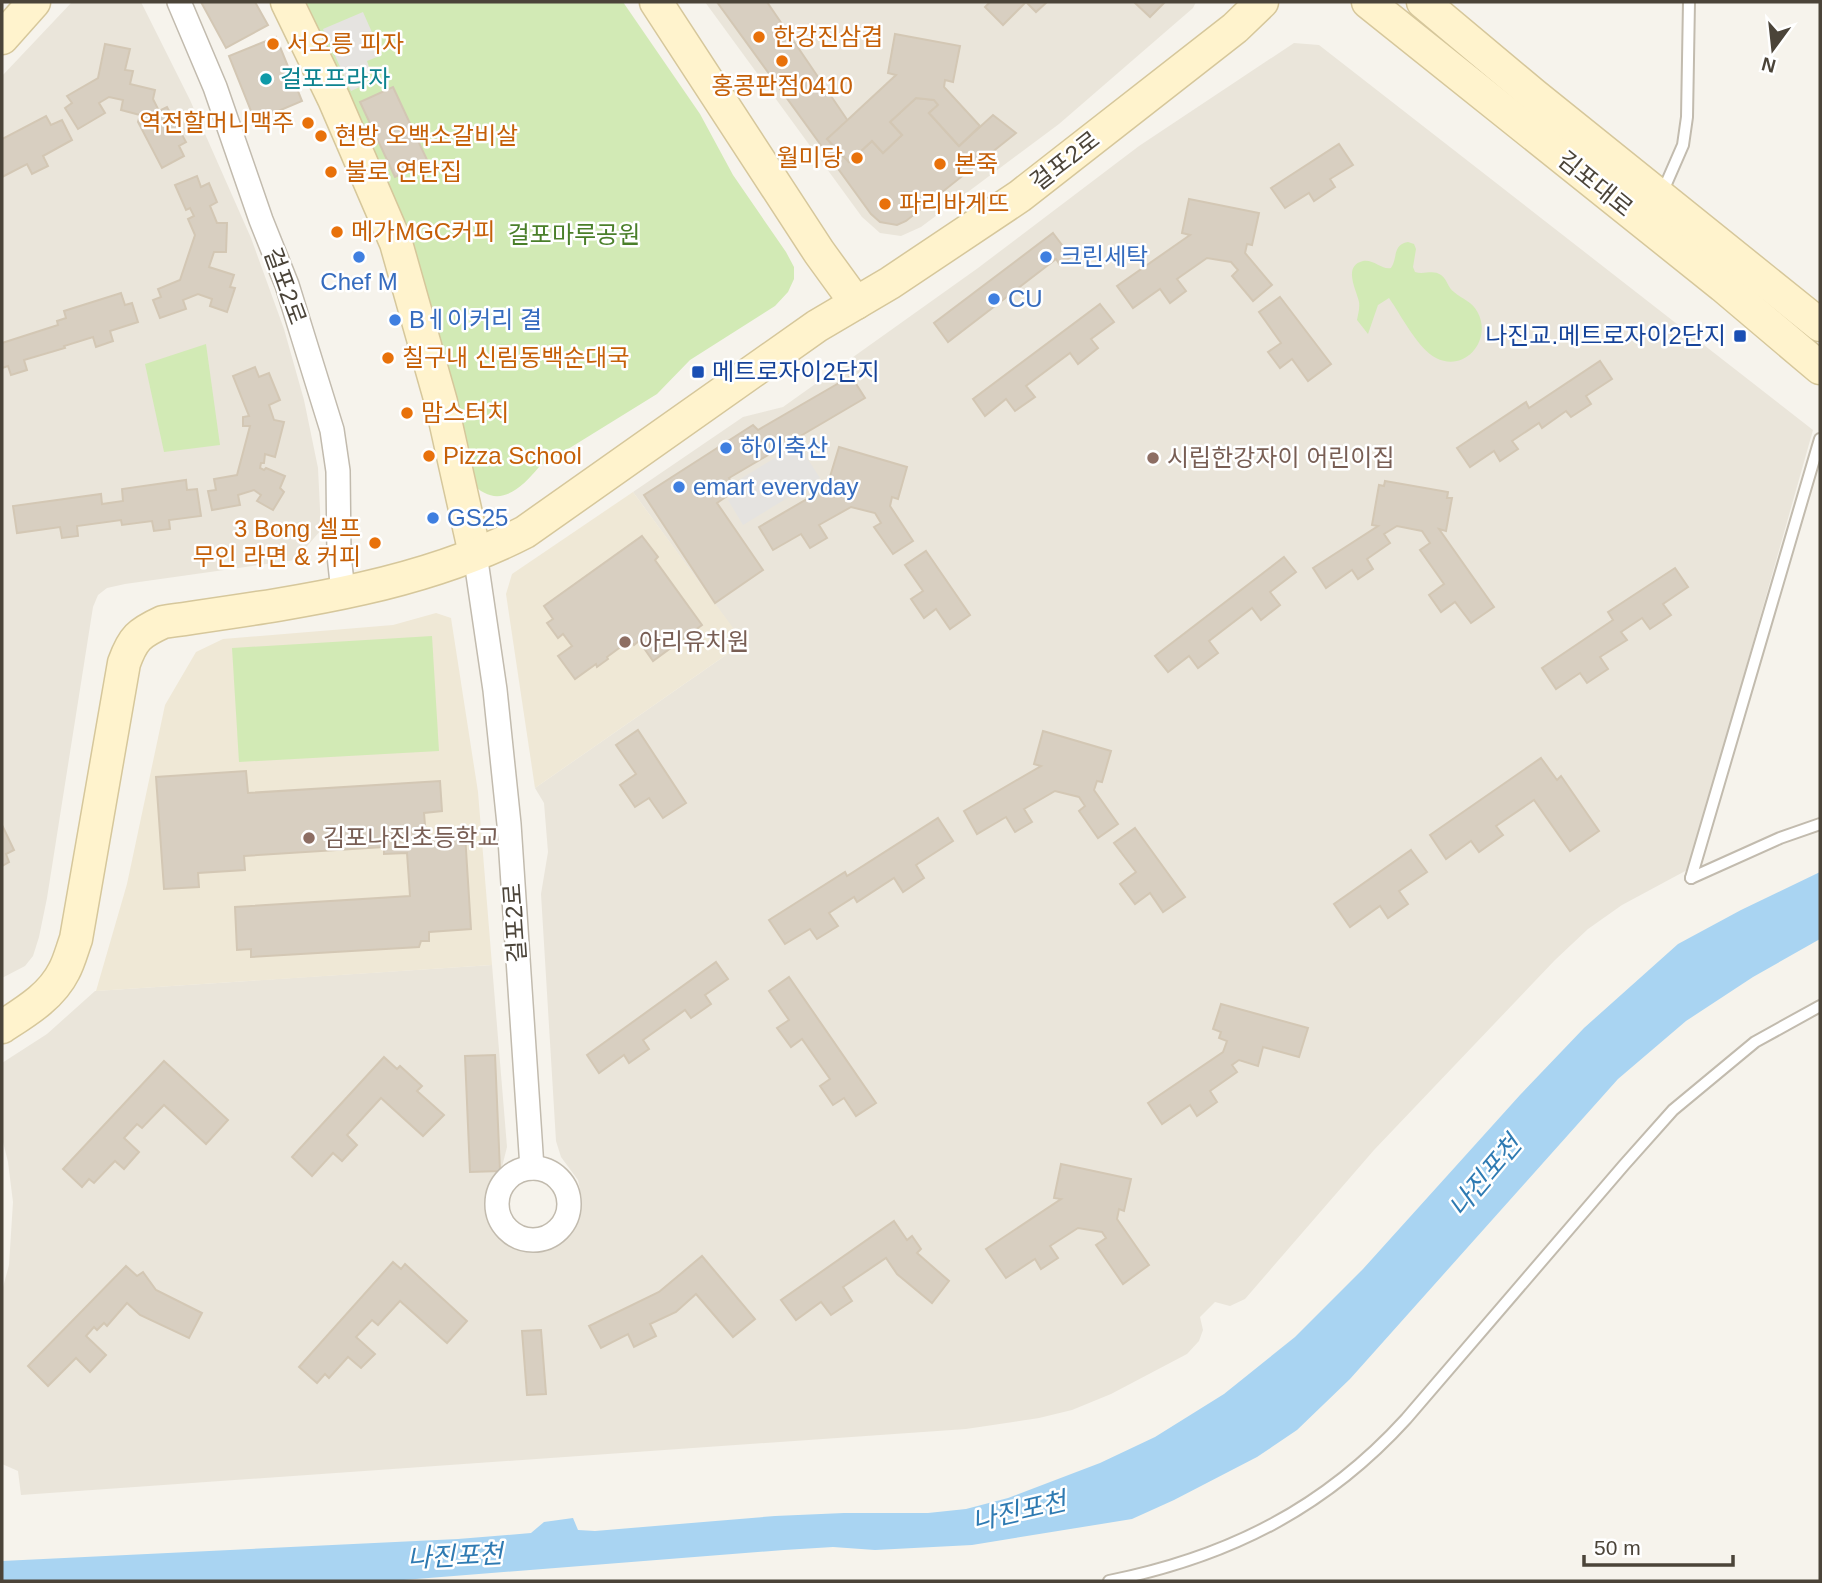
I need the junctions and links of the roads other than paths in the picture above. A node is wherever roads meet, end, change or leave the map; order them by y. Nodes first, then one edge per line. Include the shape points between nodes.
1 (34, 2) edge
2 (179, 2) edge
3 (287, 2) edge
4 (656, 2) edge
5 (1248, 2) edge
6 (1262, 2) edge
7 (1368, 2) edge
8 (1423, 2) edge
9 (1689, 2) edge
10 (2, 38) edge
11 (1666, 184) dead end
12 (851, 296) junction
13 (1820, 326) edge
14 (1820, 368) edge
15 (1820, 439) edge
16 (474, 549) junction
17 (342, 586) junction
18 (1820, 824) edge
19 (1820, 1006) edge
20 (2, 1009) edge
21 (2, 1027) edge
22 (532, 1168) dead end
23 (1109, 1581) edge

1 - 10 street
2 - 17 street, 걸포2로 via 287,285 332,429
3 - 16 street, 걸포2로 via 396,243 441,402
4 - 12 street
5 - 12 street, 걸포2로 via 1018,184 880,272
6 - 12 street, 걸포2로 via 1020,196
7 - 14 street, 김포대로
8 - 13 street, 김포대로
9 - 11 lane, 김포대로 via 1687,117 1683,145
12 - 16 street, 걸포2로 via 807,314 664,422
15 - 18 lane via 1691,878
16 - 17 street, 걸포2로
16 - 22 street, 걸포2로 via 509,824
17 - 20 street via 142,615 126,625 114,644 56,953 46,975
17 - 21 street via 163,622 131,644 76,939 52,989
19 - 23 lane via 1755,1042 1673,1110 1383,1445 1340,1483 1300,1510 1232,1544 1190,1561

